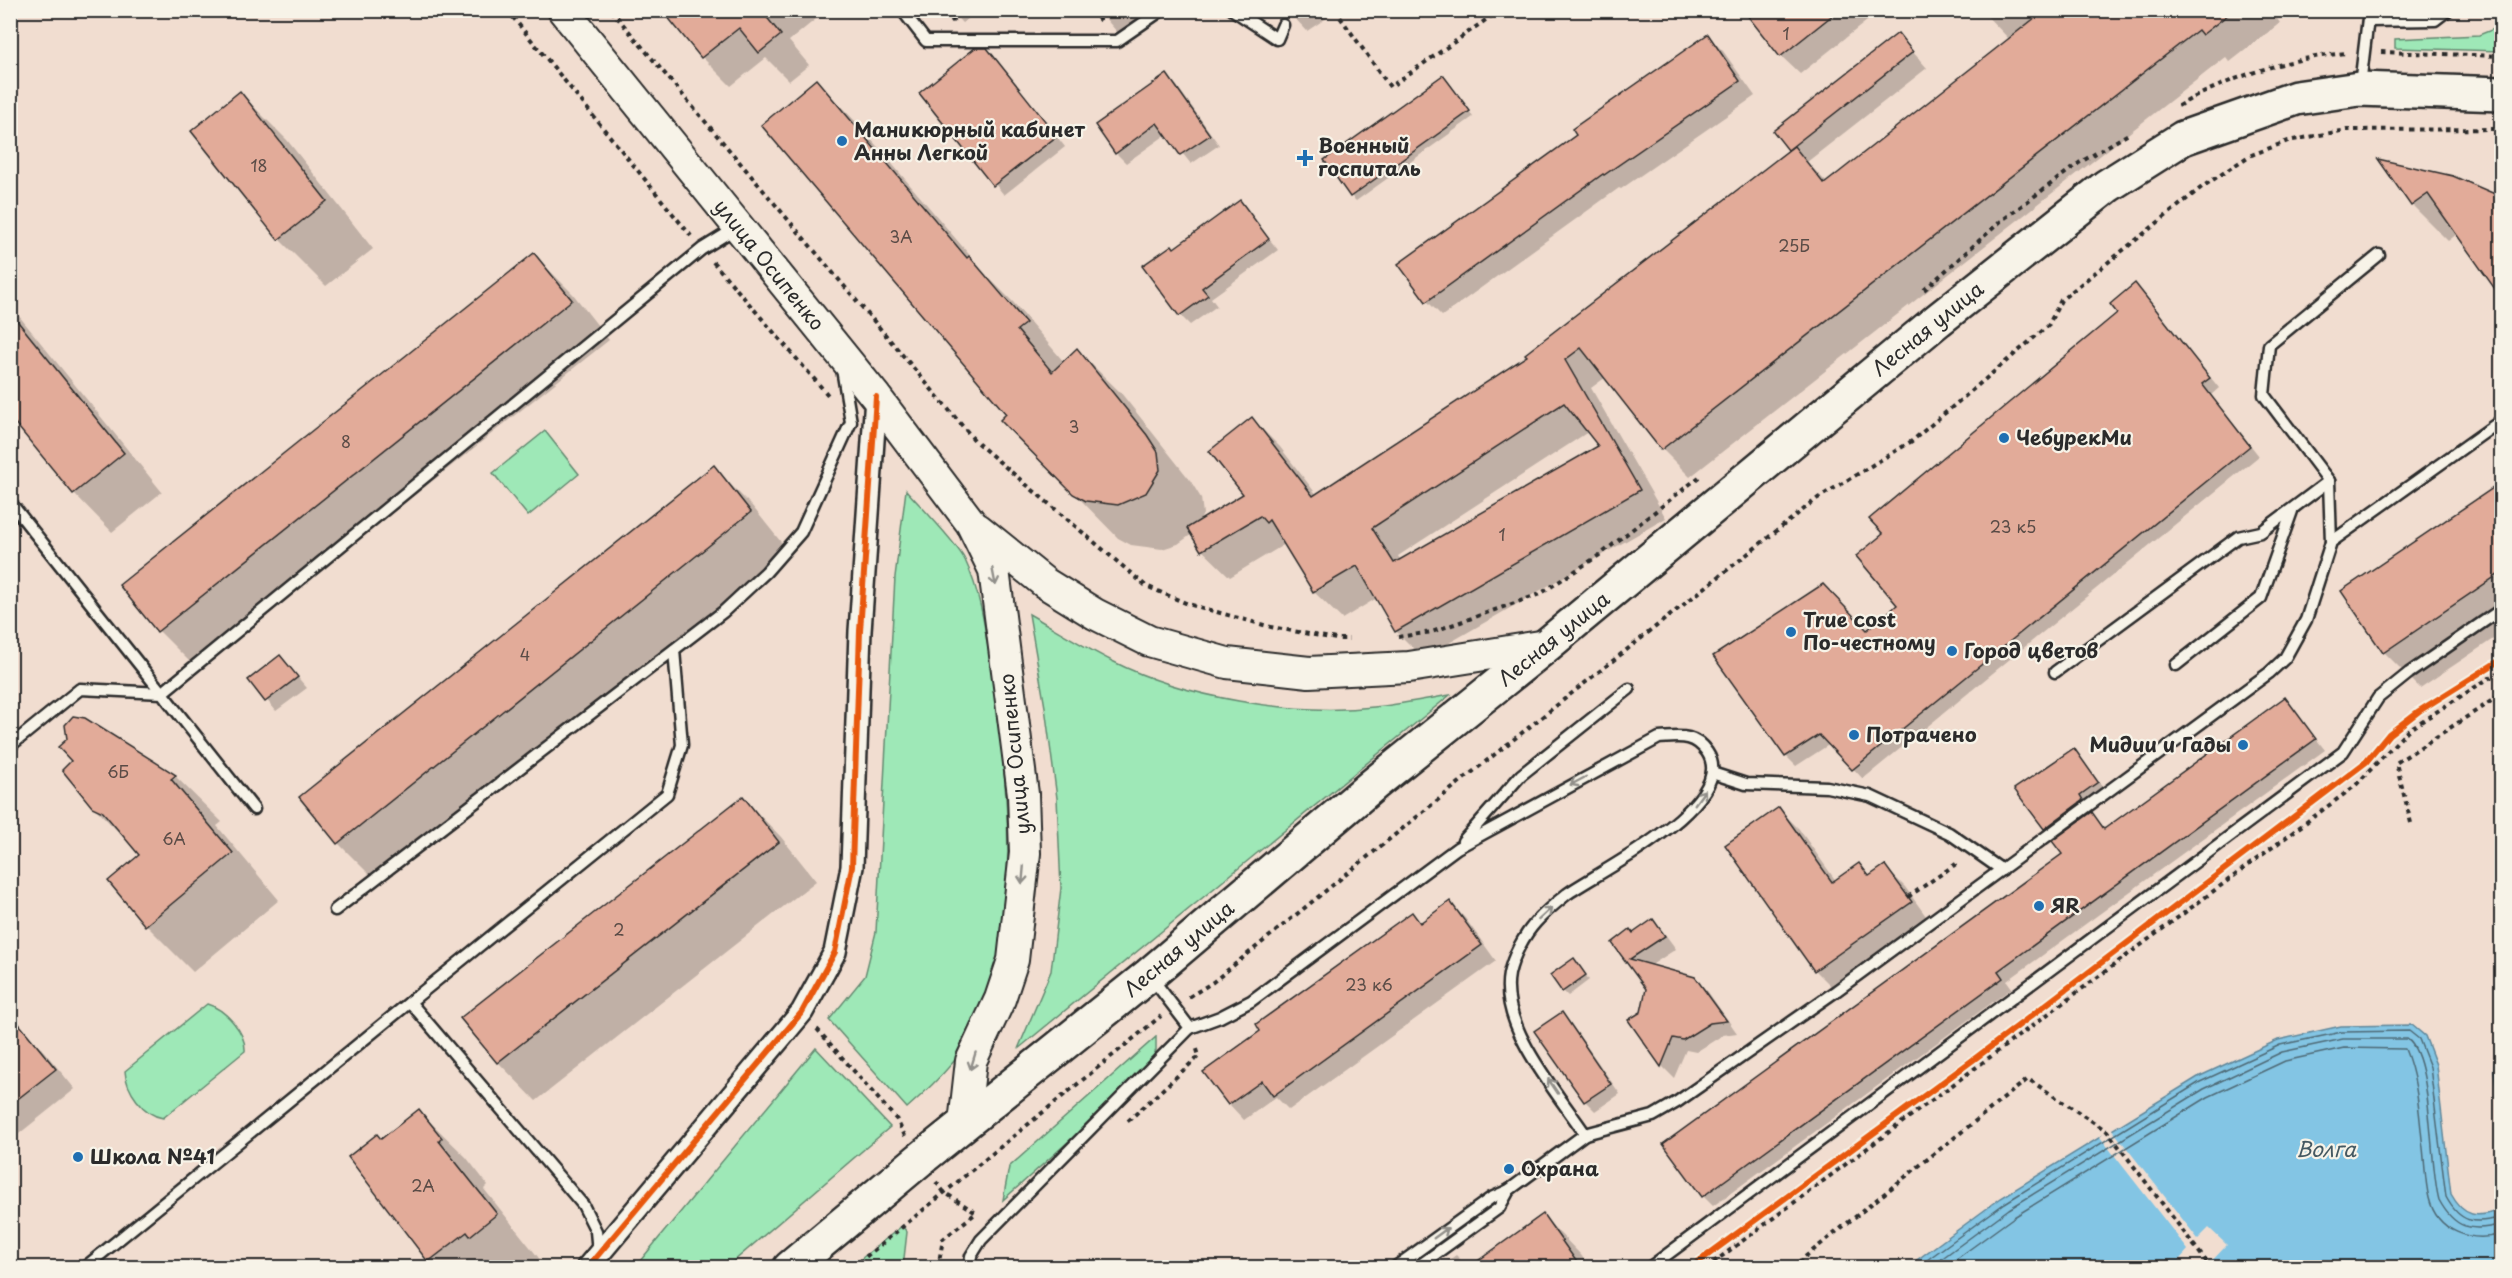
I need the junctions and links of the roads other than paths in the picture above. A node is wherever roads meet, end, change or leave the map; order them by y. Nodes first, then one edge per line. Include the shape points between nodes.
1 (563, 10) edge
2 (902, 10) edge
3 (1162, 10) edge
4 (1233, 10) edge
5 (2448, 10) edge
6 (2369, 16) edge
7 (1283, 25) dead end
8 (2359, 89) junction
9 (2502, 94) edge
10 (738, 226) junction
11 (2379, 255) dead end
12 (839, 351) junction
13 (876, 398) junction
14 (2502, 420) edge
15 (2329, 481) junction
16 (10, 502) edge
17 (2292, 511) junction
18 (971, 523) junction
19 (2331, 542) junction
20 (2502, 609) edge
21 (1547, 645) junction
22 (674, 650) junction
23 (2176, 665) dead end
24 (2055, 672) dead end
25 (1629, 689) dead end
26 (162, 693) junction
27 (10, 746) edge
28 (1712, 773) junction
29 (254, 809) dead end
30 (1457, 848) junction
31 (2002, 870) junction
32 (336, 910) dead end
33 (1149, 975) junction
34 (410, 1002) junction
35 (1190, 1028) junction
36 (964, 1124) junction
37 (1585, 1134) junction
38 (1509, 1190) junction
39 (592, 1261) edge
40 (84, 1268) edge
41 (790, 1268) edge
42 (969, 1268) edge
43 (1394, 1268) edge
44 (1416, 1268) edge
45 (1649, 1268) edge

1 - 10 main road, улица Осипенко
2 - 3 lane via 926,40 1106,41 1117,41
4 - 7 lane via 1277,39
5 - 6 lane via 2435,20
6 - 8 lane
8 - 9 main road, Лесная улица
8 - 21 main road, Лесная улица via 2296,98 2183,138 2107,186 1920,335
10 - 12 main road, улица Осипенко
10 - 26 lane via 702,249
11 - 15 lane via 2269,345 2264,395
12 - 13 main road, улица Осипенко
12 - 22 lane via 851,422 801,532 723,612
13 - 18 main road, улица Осипенко
13 - 39 street via 860,642 852,867 835,952 802,1012
14 - 19 lane
15 - 17 lane
15 - 19 lane
16 - 26 lane
17 - 23 lane via 2261,598
17 - 24 lane via 2261,532 2238,537
18 - 21 main road, улица Осипенко via 1045,583 1095,614 1149,641 1227,663 1309,672 1409,667
18 -> 36 main road, улица Осипенко via 994,570 1023,794 1025,853 1013,960 971,1061
19 - 31 lane via 2306,620 2277,665
20 - 45 lane via 2378,698 2343,752
21 - 33 main road, Лесная улица via 1374,784
22 - 32 lane
22 - 34 lane via 682,745 667,794
25 - 30 lane via 1521,776
26 - 27 lane via 80,689
26 - 29 lane
28 -> 30 lane via 1710,756 1701,743 1687,736 1659,738
28 - 31 lane via 1746,784 1827,788 1870,796 1949,833
37 -> 28 lane via 1512,1019 1509,974 1516,953 1536,922 1567,895 1672,825 1695,805
30 - 35 lane via 1251,1001
31 - 37 lane via 1677,1102 1653,1116
33 - 35 lane
33 - 36 main road, Лесная улица
34 - 39 lane via 583,1205 597,1232
34 - 40 lane
35 - 42 lane via 981,1240
36 - 41 main road, Лесная улица
37 - 38 lane
43 -> 38 lane via 1491,1198
38 - 44 lane via 1499,1208

